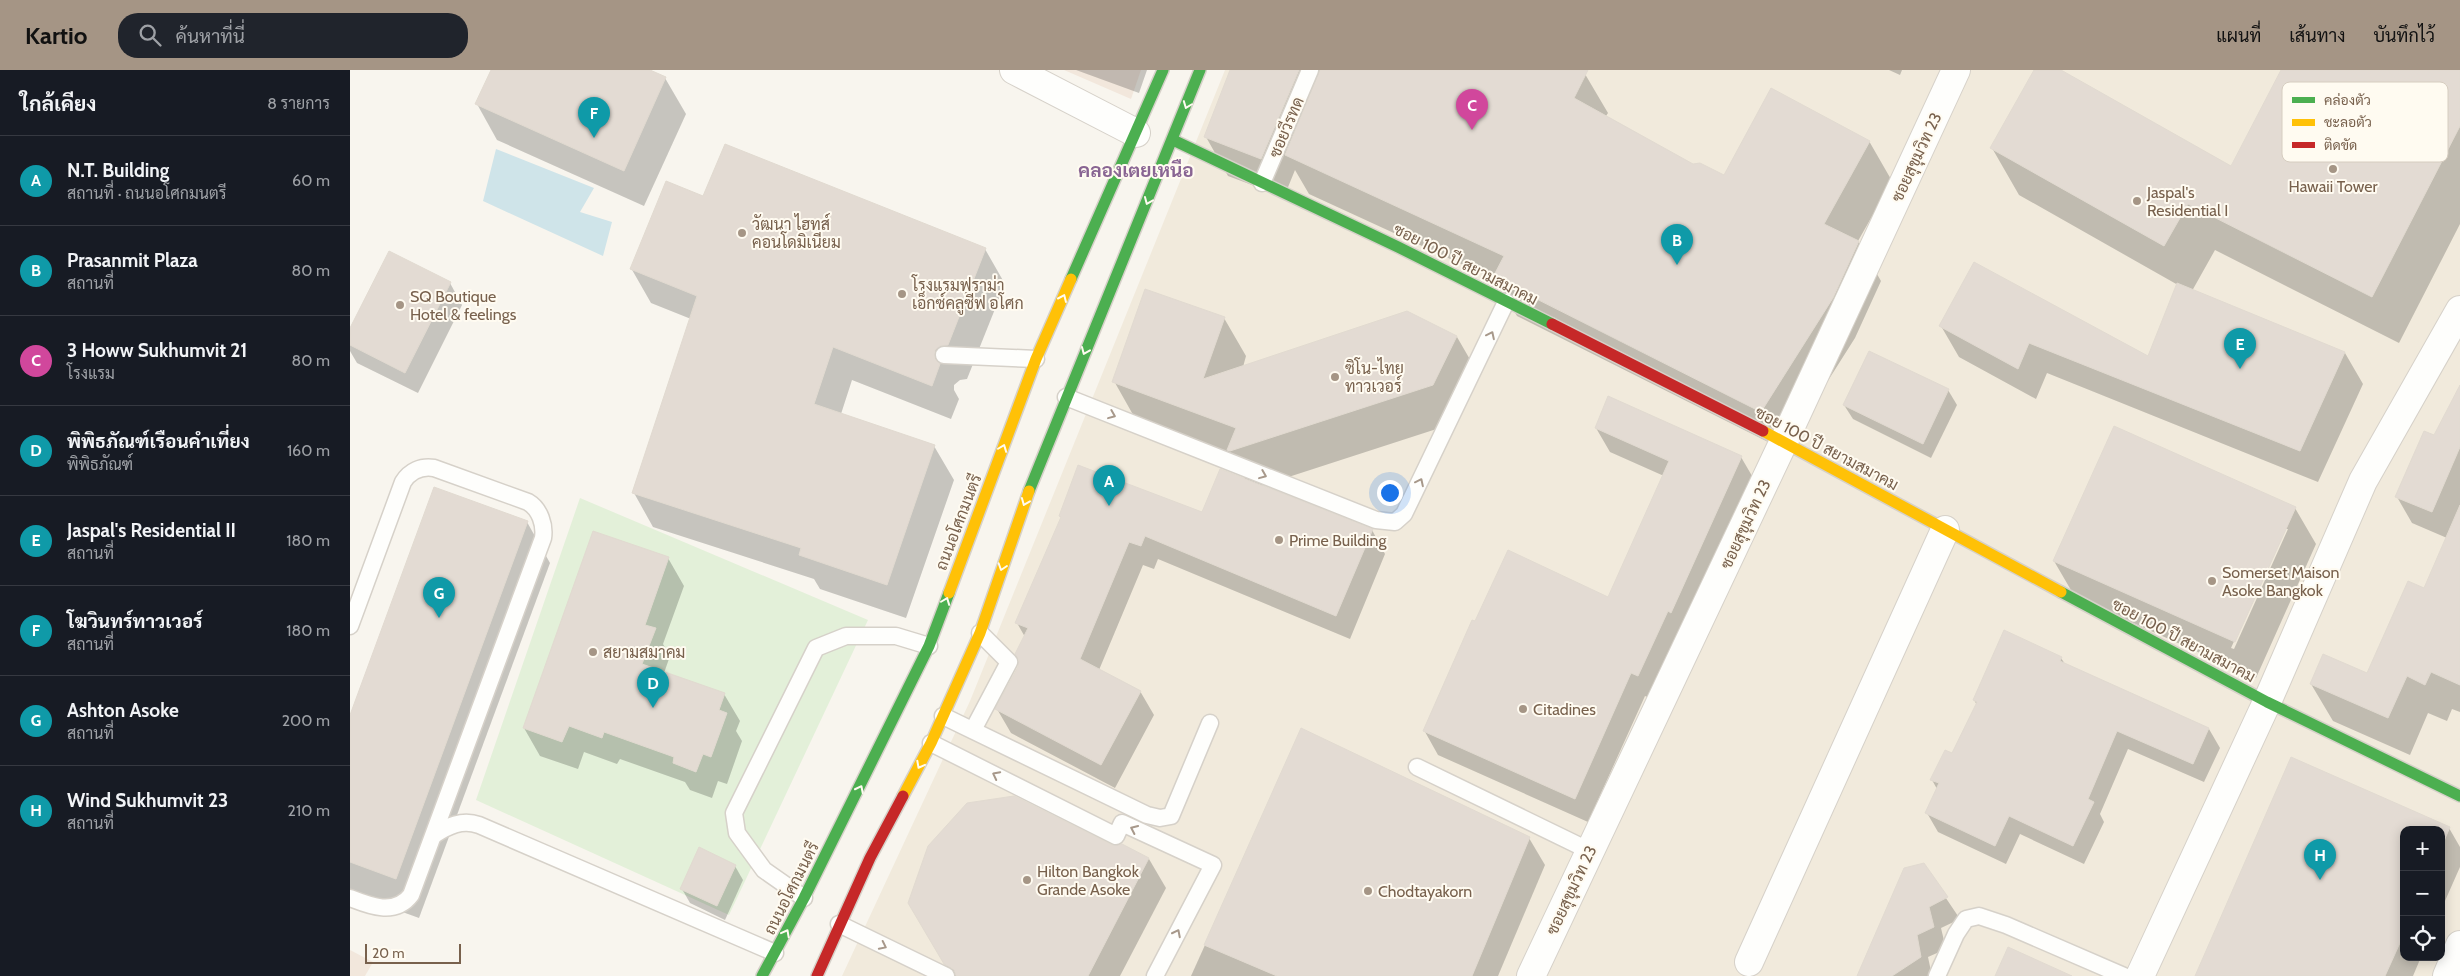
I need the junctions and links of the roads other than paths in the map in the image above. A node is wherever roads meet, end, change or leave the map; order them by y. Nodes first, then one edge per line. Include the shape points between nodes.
1 (1014, 70) edge
2 (1163, 70) edge
3 (1200, 70) edge
4 (1310, 70) edge
5 (1956, 70) edge
6 (1136, 133) junction
7 (1173, 140) junction
8 (1262, 183) junction
9 (1506, 302) junction
10 (2460, 310) edge
11 (944, 354) dead end
12 (1036, 359) junction
13 (1066, 397) junction
14 (1784, 441) junction
15 (1945, 530) junction
16 (350, 626) edge
17 (980, 632) junction
18 (929, 646) junction
19 (2267, 702) junction
20 (943, 716) junction
21 (1210, 723) dead end
22 (973, 730) junction
23 (931, 743) junction
24 (1417, 767) dead end
25 (2460, 796) edge
26 (434, 835) junction
27 (1590, 851) junction
28 (350, 898) edge
29 (804, 898) junction
30 (839, 924) junction
31 (2460, 945) edge
32 (775, 954) junction
33 (1749, 962) dead end
34 (762, 976) edge
35 (817, 976) edge
36 (946, 976) edge
37 (1155, 976) edge
38 (1531, 976) edge
39 (1937, 976) edge
40 (2124, 976) edge
41 (2140, 976) edge
42 (2446, 976) edge

1 - 6 street
2 - 6 main road, ถนนอโศกมนตรี
3 -> 7 main road
4 - 8 lane, ซอยวีรทด
5 - 14 street, ซอยสุขุมวิท 23
12 -> 6 main road, ถนนอโศกมนตรี
7 - 8 main road, ซอย 100 ปี สยามสมาคม
7 -> 13 main road
8 - 9 main road, ซอย 100 ปี สยามสมาคม
13 -> 9 lane via 1376,520 1395,522 1404,514
9 - 14 main road, ซอย 100 ปี สยามสมาคม
10 - 19 street via 2362,481
11 - 12 lane
18 -> 12 main road, ถนนอโศกมนตรี
13 -> 17 main road via 1017,520
14 - 15 main road, ซอย 100 ปี สยามสมาคม
14 - 27 street, ซอยสุขุมวิท 23
15 - 19 main road, ซอย 100 ปี สยามสมาคม
15 - 33 street
16 - 26 lane via 403,482 411,473 434,468 528,502 536,509 543,524 543,538
17 - 20 main road
17 - 22 lane via 1009,662
29 -> 18 main road, ถนนอโศกมนตรี
18 - 29 lane via 896,636 846,636 816,648 734,813 737,834 764,870
19 - 25 main road, ซอย 100 ปี สยามสมาคม
19 - 41 street
20 - 22 lane
20 - 23 main road
21 - 22 lane via 1171,816 1160,818 1147,815
23 -> 30 main road
37 -> 23 lane via 1212,865 1122,823 1116,836
24 - 27 lane
26 - 28 lane via 411,895 402,904 379,908
26 - 32 lane via 455,824 471,822
27 - 38 street, ซอยสุขุมวิท 23
32 -> 29 main road, ถนนอโศกมนตรี
30 - 35 main road
30 -> 36 lane
31 - 42 street
32 - 34 main road, ถนนอโศกมนตรี
39 - 40 lane via 1966,919 1979,916

